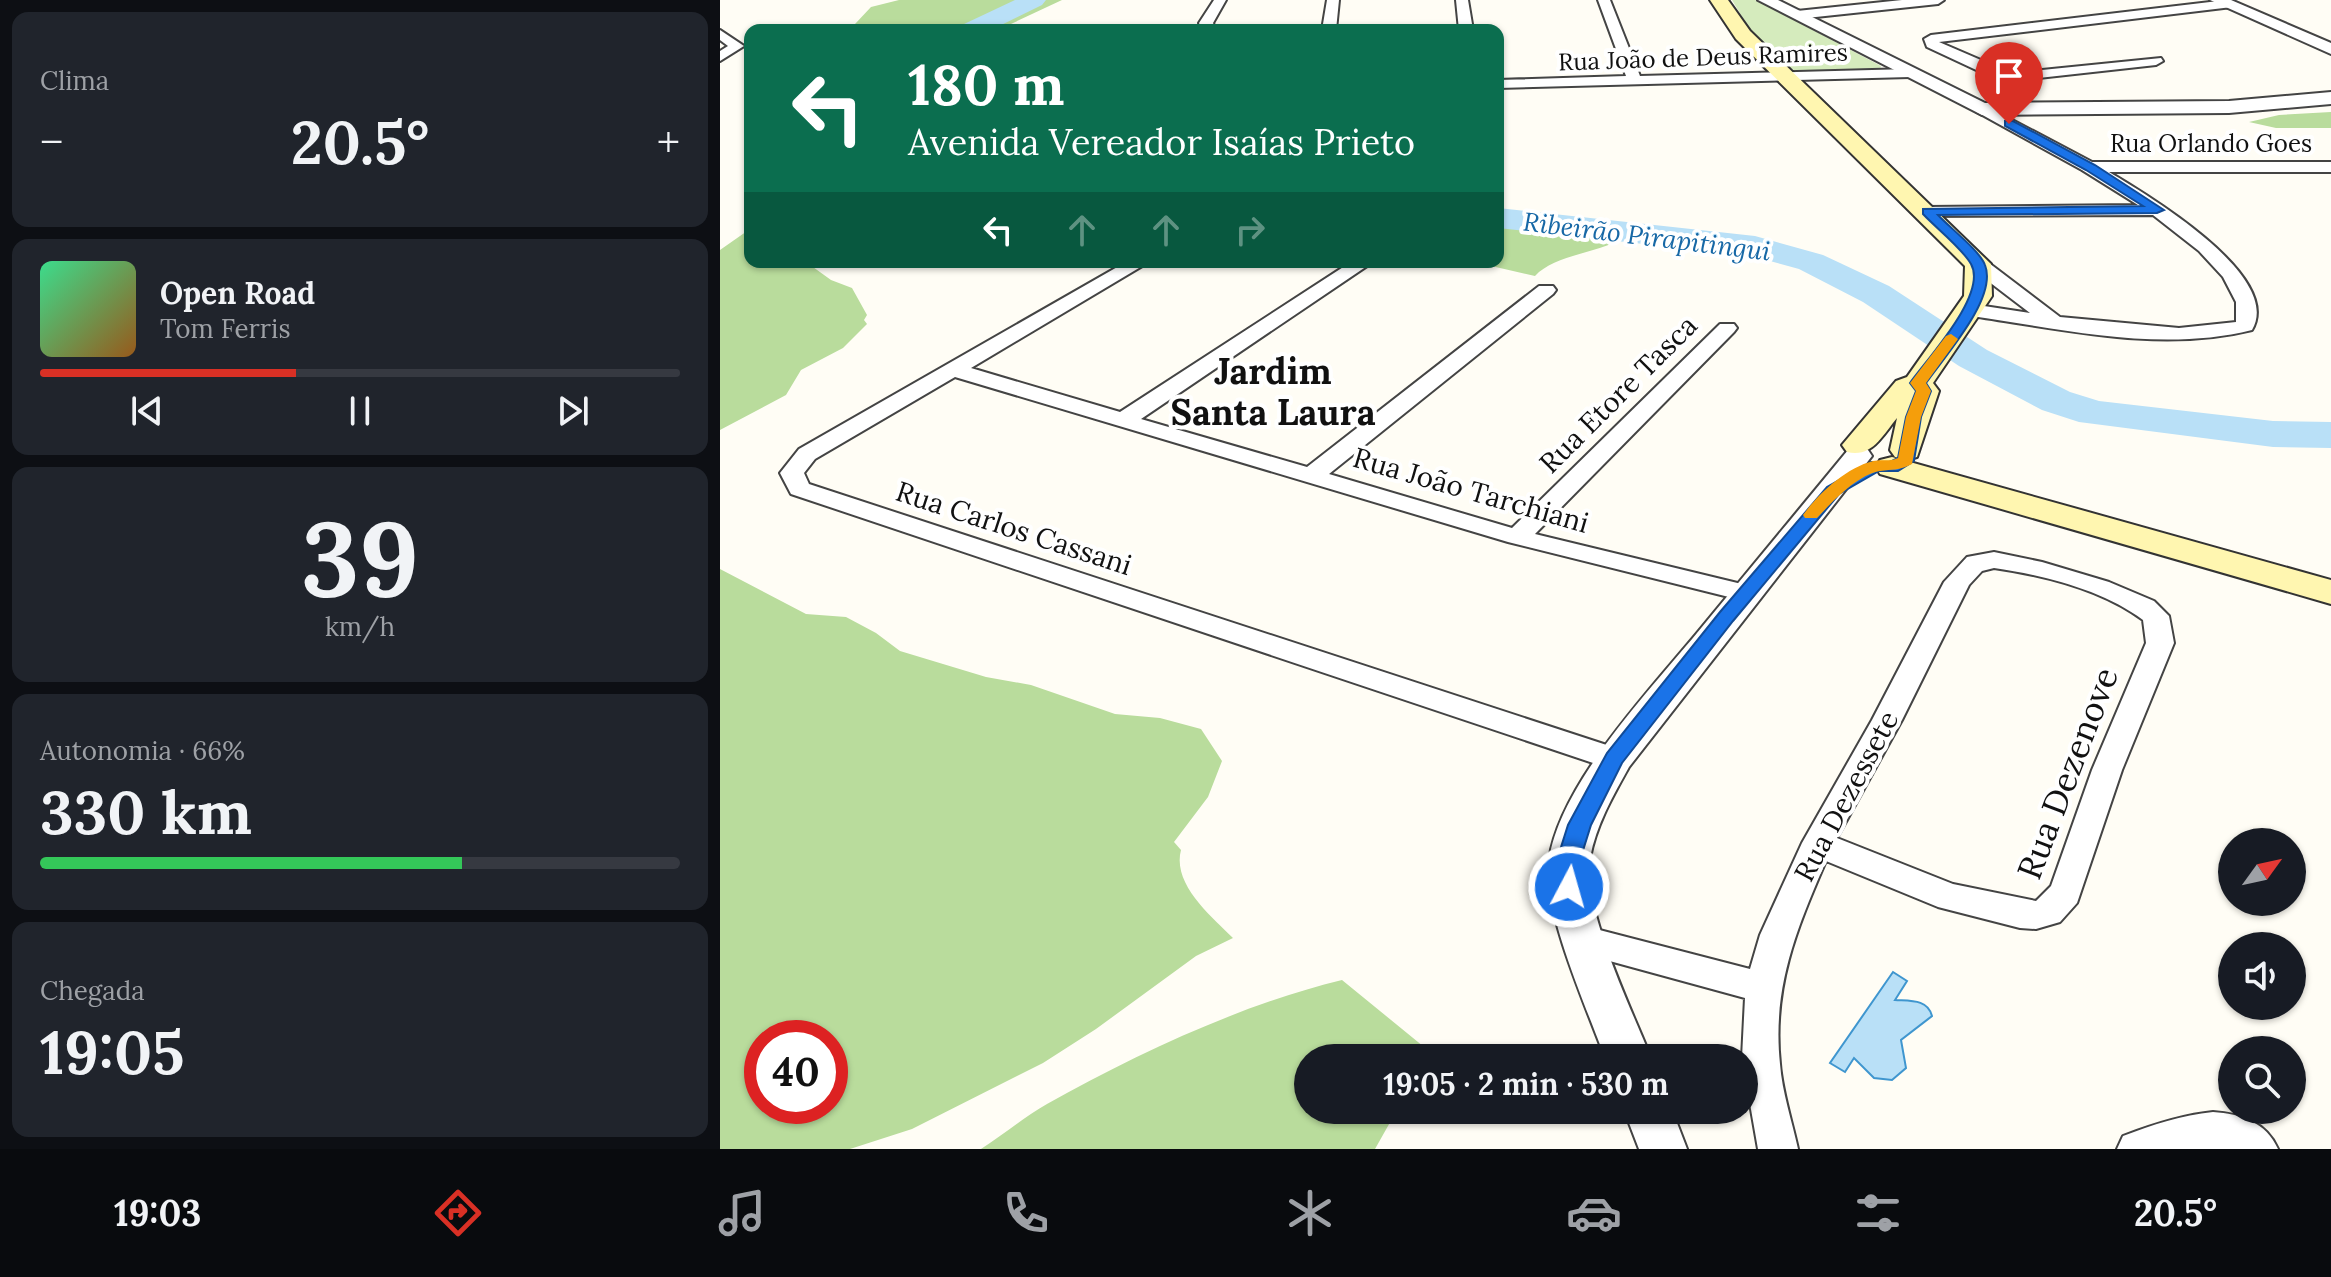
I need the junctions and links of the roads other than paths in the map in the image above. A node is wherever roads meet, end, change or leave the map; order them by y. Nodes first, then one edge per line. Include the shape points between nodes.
1 (1220, 0) edge
2 (1333, 0) edge
3 (1462, 0) edge
4 (1604, 0) edge
5 (1719, 0) edge
6 (1766, 0) edge
7 (1938, 0) edge
8 (2223, 2) edge
9 (1797, 15) junction
10 (1206, 24) edge
11 (1330, 24) edge
12 (1465, 24) edge
13 (720, 34) edge
14 (2322, 40) edge
15 (2331, 49) edge
16 (720, 57) edge
17 (2156, 61) dead end
18 (1910, 73) junction
19 (1787, 77) junction
20 (1635, 81) junction
21 (1504, 84) edge
22 (2331, 98) edge
23 (1982, 109) junction
24 (2091, 167) junction
25 (2309, 167) junction
26 (2331, 167) edge
27 (2331, 187) edge
28 (2157, 210) junction
29 (1927, 212) junction
30 (1978, 264) junction
31 (1130, 268) edge
32 (1355, 268) edge
33 (1546, 290) dead end
34 (1968, 315) junction
35 (2054, 321) junction
36 (1727, 328) dead end
37 (953, 370) junction
38 (1921, 379) junction
39 (1124, 420) junction
40 (1883, 457) junction
41 (1311, 476) junction
42 (1517, 537) junction
43 (2331, 592) edge
44 (1745, 593) junction
45 (2152, 611) joint
46 (1614, 759) junction
47 (1818, 843) junction
48 (1584, 940) junction
49 (1763, 988) junction
50 (1623, 1044) edge
51 (1653, 1124) edge
52 (1663, 1149) edge
53 (1778, 1149) edge
54 (2137, 1149) edge
55 (2258, 1149) edge

1 - 10 street
2 - 11 street
3 - 12 street
4 - 20 street
5 - 19 main road via 1743,35
6 - 9 street
7 - 9 street
8 - 14 street
8 - 17 street via 1931,39 1932,44 2011,77
9 - 18 street
13 - 16 street via 737,46
14 - 15 street
18 - 19 street, Rua João de Deus Ramires
18 - 23 street
19 - 20 street, Rua João de Deus Ramires
19 - 29 main road
20 - 21 street, Rua João de Deus Ramires
22 - 23 street via 2229,107
23 - 24 street
24 - 25 street, Rua Orlando Goes
24 - 28 street
25 - 26 street, Rua Orlando Goes
25 - 27 street
28 - 29 street
28 - 35 street via 2236,279 2247,304 2245,326 2196,335
29 - 30 main road
30 - 34 main road via 1978,296
30 - 35 street
31 - 37 street, Rua Carlos Cassani
32 - 39 street
33 - 41 street
34 - 35 street
34 - 38 main road
36 - 42 street, Rua Etore Tasca
37 - 39 street, Rua João Tarchiani
37 - 46 street, Rua Carlos Cassani via 807,454 792,473 799,489
38 - 40 main road via 1924,391
38 - 40 main road via 1907,387
39 - 41 street, Rua João Tarchiani
40 - 43 main road
40 - 44 street via 1833,490
41 - 42 street, Rua João Tarchiani
42 - 44 street, Rua João Tarchiani
44 - 46 street
45 - 47 street, Rua Dezessete via 2110,591 1994,560 1969,568
45 - 47 street, Rua Dezenove via 2160,643 2107,770 2065,893 2048,912 2020,914 1950,897
46 - 48 street via 1579,825 1569,860 1569,887
47 - 49 street, Rua Dezessete via 1777,935
48 - 49 street
48 - 50 street
49 - 53 street, Rua Dezessete via 1761,1065
51 - 52 street
54 - 55 street via 2221,1131 2240,1134

